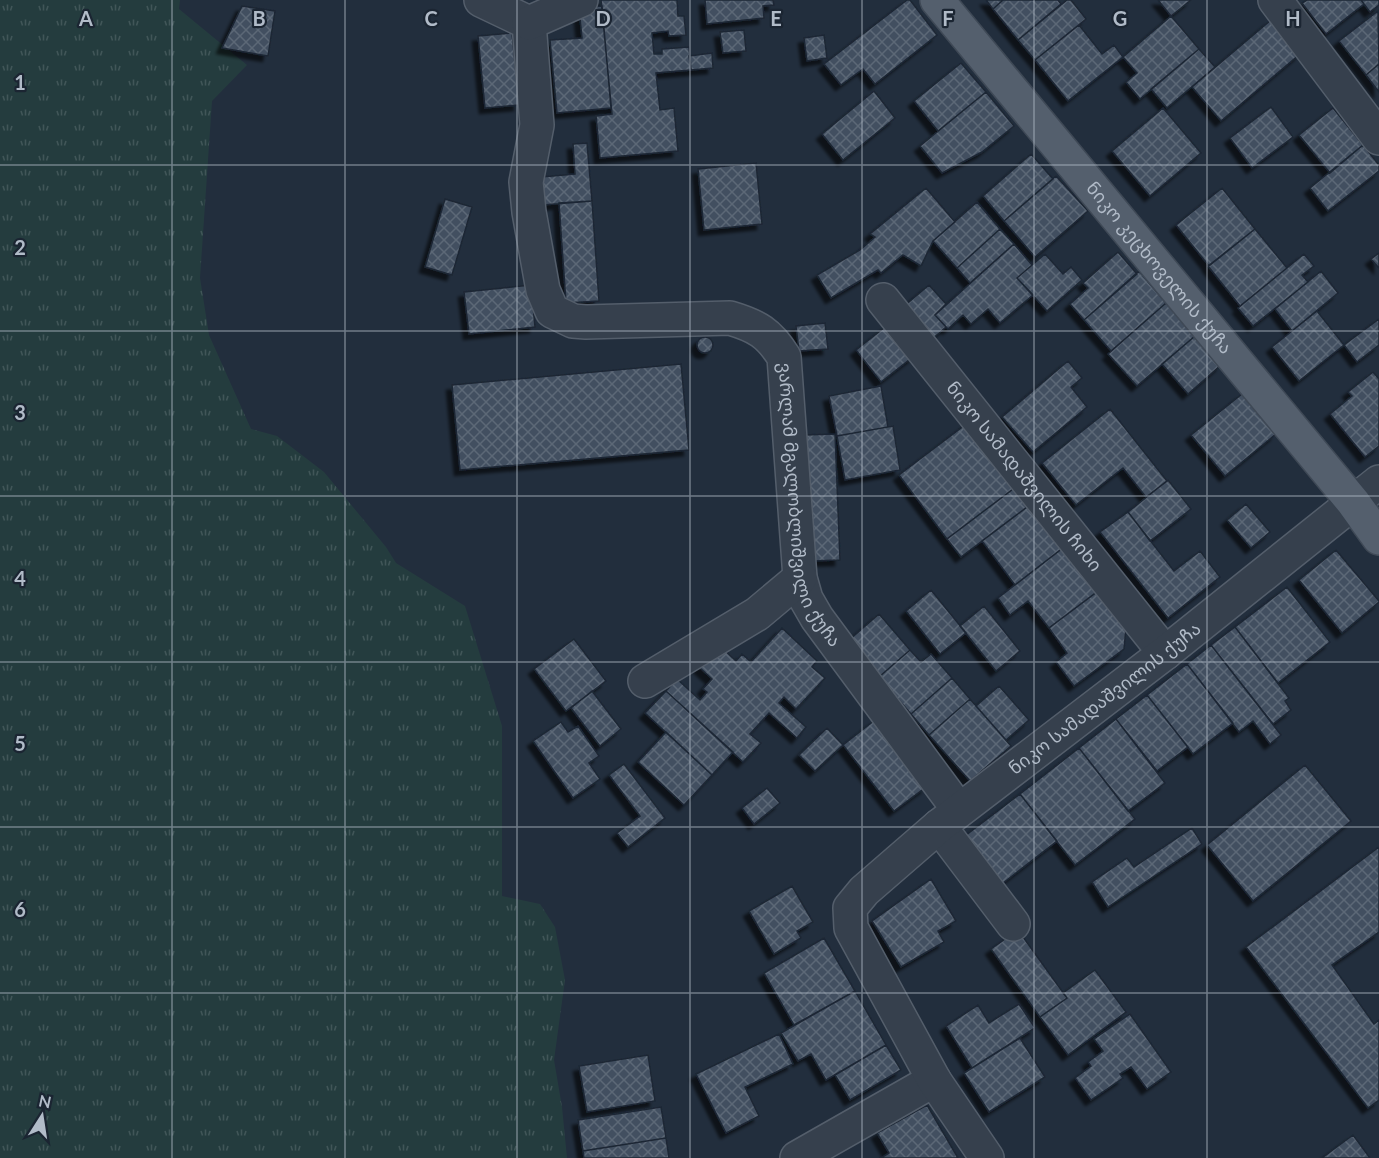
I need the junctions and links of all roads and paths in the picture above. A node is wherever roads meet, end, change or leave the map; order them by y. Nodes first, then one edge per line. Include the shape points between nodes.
1 (481, 0) edge
2 (581, 0) edge
3 (937, 0) edge
4 (1275, 0) edge
5 (529, 23) junction
6 (1379, 138) edge
7 (883, 300) dead end
8 (1379, 482) edge
9 (1353, 502) junction
10 (1379, 538) edge
11 (800, 578) junction
12 (1165, 653) junction
13 (645, 681) dead end
14 (949, 818) junction
15 (1013, 924) dead end
16 (933, 1080) junction
17 (796, 1158) edge
18 (987, 1158) edge

1 - 5 street
2 - 5 street
3 - 9 main road, ნიკო კეცხოველის ქუჩა
4 - 6 street
5 - 11 street, ვარლამ მგალობლიშვილი ქუჩა via 537,125 526,182 543,290 552,310 573,321 586,322 730,318 752,324 775,343 784,357
7 - 12 street, ნიკო სამადაშვილის ჩიხი
8 - 9 street, ნიკო სამადაშვილის ქუჩა
9 - 10 main road, ნიკო კეცხოველის ქუჩა
9 - 12 street, ნიკო სამადაშვილის ქუჩა
11 - 13 street via 757,615
11 - 14 street, ვარლამ მგალობლიშვილი ქუჩა via 817,618
12 - 14 street, ნიკო სამადაშვილის ქუჩა
14 - 15 street, ვარლამ მგალობლიშვილი ქუჩა
14 - 16 street, ნიკო სამადაშვილის ქუჩა via 864,891 850,908 850,928
16 - 17 street
16 - 18 street

